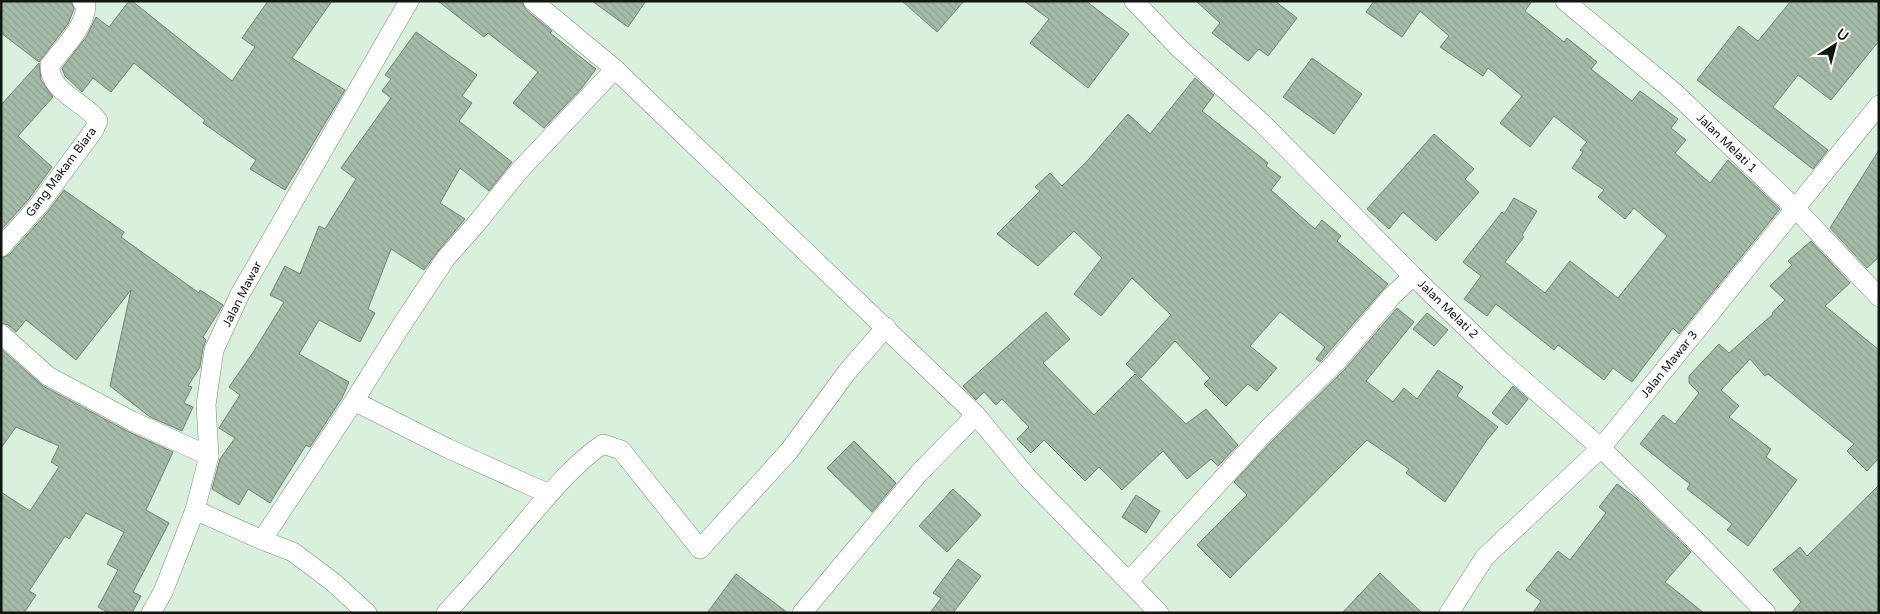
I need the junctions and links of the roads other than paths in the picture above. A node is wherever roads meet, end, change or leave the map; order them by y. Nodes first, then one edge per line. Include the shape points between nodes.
1 (82, 1) edge
2 (409, 1) edge
3 (533, 1) edge
4 (1134, 1) edge
5 (1565, 1) edge
6 (615, 69) junction
7 (1879, 105) edge
8 (1796, 209) junction
9 (1, 247) edge
10 (1412, 276) junction
11 (1879, 297) edge
12 (886, 327) junction
13 (1, 334) edge
14 (354, 401) junction
15 (976, 415) junction
16 (1601, 448) junction
17 (209, 456) junction
18 (549, 494) junction
19 (196, 510) junction
20 (262, 540) junction
21 (1129, 581) junction
22 (151, 613) edge
23 (367, 613) edge
24 (446, 613) edge
25 (802, 613) edge
26 (1159, 613) edge
27 (1449, 613) edge
28 (1766, 613) edge

1 - 9 street, Gang Makam Biara via 86,6 80,25 50,65 50,74 55,84 98,121 38,206
2 - 17 street, Jalan Mawar via 244,286 214,350 206,405
3 - 6 street
4 - 10 street, Jalan Melati 2 via 1179,48 1262,123
5 - 8 street, Jalan Melati 1 via 1675,93
6 - 12 street
6 - 14 street via 520,171 446,258
7 - 8 street, Jalan Mawar 3
8 - 11 street, Jalan Melati 1
8 - 16 street, Jalan Mawar 3
10 - 16 street, Jalan Melati 2 via 1500,360
10 - 21 street via 1337,361 1266,431
12 - 15 street
12 - 18 street via 847,372 789,451 700,549 621,450 603,444
13 - 17 street via 48,376 132,421
14 - 18 street
14 - 20 street
15 - 21 street via 1027,477
15 - 25 street via 919,473
16 - 27 street, Jalan Mawar 3 via 1485,557
16 - 28 street, Jalan Melati 2
17 - 19 street, Jalan Mawar
18 - 24 street
19 - 20 street
19 - 22 street, Jalan Mawar via 163,592
20 - 23 street via 293,552
21 - 26 street

